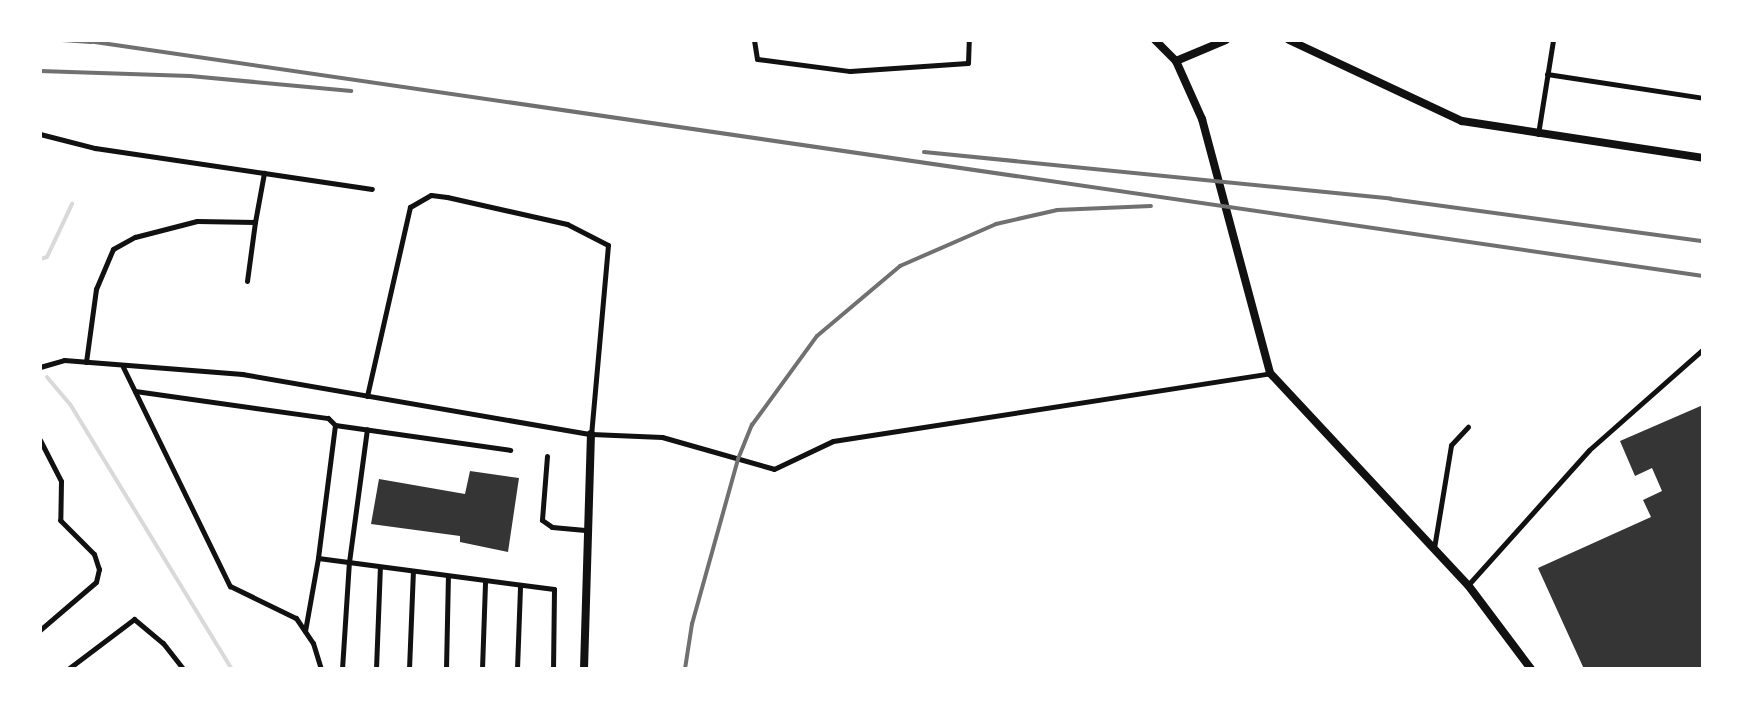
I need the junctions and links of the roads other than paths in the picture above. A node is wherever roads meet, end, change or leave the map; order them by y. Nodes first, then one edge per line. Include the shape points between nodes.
1 (754, 40) edge
2 (969, 40) edge
3 (1155, 40) edge
4 (1226, 40) edge
5 (1289, 40) edge
6 (1553, 40) edge
7 (1176, 61) junction
8 (1547, 74) junction
9 (1703, 98) edge
10 (40, 134) edge
11 (1538, 135) junction
12 (1703, 158) edge
13 (264, 173) junction
14 (372, 189) dead end
15 (255, 222) junction
16 (247, 281) dead end
17 (1703, 349) edge
18 (86, 362) junction
19 (123, 366) junction
20 (40, 367) edge
21 (1270, 373) junction
22 (135, 391) junction
23 (367, 396) junction
24 (335, 425) junction
25 (1468, 427) dead end
26 (367, 429) junction
27 (591, 434) junction
28 (40, 440) edge
29 (510, 450) dead end
30 (547, 456) dead end
31 (588, 530) junction
32 (1434, 549) junction
33 (318, 558) junction
34 (349, 562) junction
35 (380, 567) junction
36 (413, 571) junction
37 (448, 576) junction
38 (485, 581) junction
39 (1468, 585) junction
40 (520, 586) junction
41 (40, 630) edge
42 (305, 631) junction
43 (68, 669) edge
44 (183, 669) edge
45 (321, 669) edge
46 (342, 669) edge
47 (376, 669) edge
48 (409, 669) edge
49 (446, 669) edge
50 (482, 669) edge
51 (517, 669) edge
52 (553, 669) edge
53 (584, 669) edge
54 (1531, 669) edge

1 - 2 lane via 757,59 850,71 968,63
3 - 7 street
4 - 7 street
5 - 11 street via 1462,121
6 - 8 lane
7 - 21 street via 1202,119
8 - 9 lane
8 - 11 lane
10 - 13 lane via 95,148
11 - 12 street
13 - 14 lane
13 - 15 lane
15 - 16 lane
15 - 18 lane via 197,221 135,237 113,249 96,289
17 - 39 lane via 1589,450
18 - 19 lane
18 - 20 lane via 64,360
19 - 22 lane
19 - 23 lane via 242,374
21 - 27 lane via 833,441 774,469 662,437
21 - 32 street
22 - 24 lane via 328,418
22 - 42 lane via 230,586 296,618
23 - 27 lane
23 - 27 lane via 410,207 431,195 447,197 567,224 608,245
24 - 26 lane
24 - 33 lane
25 - 32 lane via 1451,445
26 - 29 lane
26 - 34 lane
27 - 31 street
28 - 41 lane via 61,481 60,520 94,554 99,569 96,582
30 - 31 lane via 542,520 552,527
31 - 53 street
32 - 39 street
33 - 34 lane
33 - 42 lane
34 - 35 lane
34 - 46 lane
35 - 36 lane
35 - 47 lane
36 - 37 lane
36 - 48 lane
37 - 38 lane
37 - 49 lane
38 - 40 lane
38 - 50 lane
39 - 54 street
40 - 51 lane
40 - 52 lane via 554,589
42 - 45 lane
43 - 44 lane via 134,619

